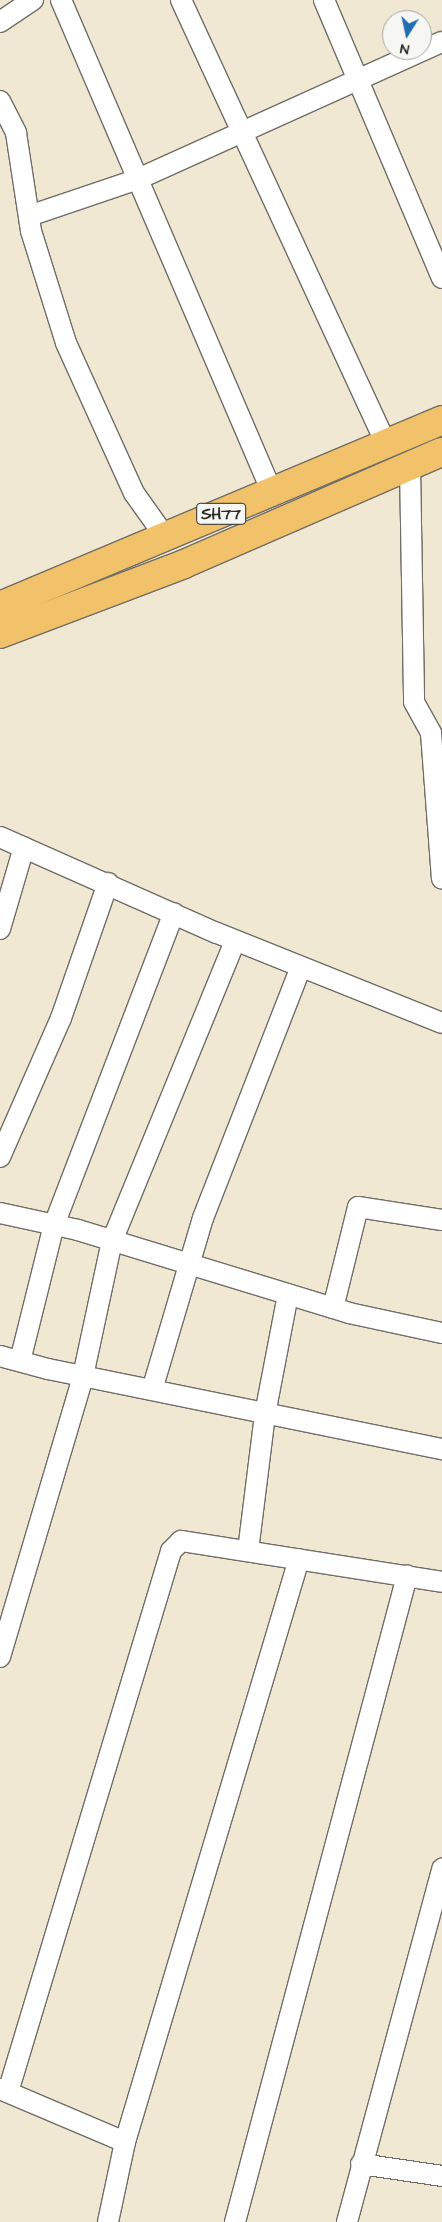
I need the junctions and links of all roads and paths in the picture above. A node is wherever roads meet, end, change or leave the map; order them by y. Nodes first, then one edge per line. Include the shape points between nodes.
1 (33, 0) edge
2 (62, 0) edge
3 (181, 0) edge
4 (324, 0) edge
5 (0, 22) edge
6 (442, 42) edge
7 (355, 78) junction
8 (0, 101) edge
9 (241, 132) junction
10 (138, 179) junction
11 (29, 216) junction
12 (442, 278) edge
13 (442, 420) edge
14 (386, 443) junction
15 (442, 452) edge
16 (410, 466) junction
17 (272, 492) junction
18 (166, 538) junction
19 (0, 606) edge
20 (0, 634) edge
21 (0, 837) edge
22 (24, 847) junction
23 (442, 879) edge
24 (108, 883) junction
25 (174, 913) junction
26 (0, 929) edge
27 (235, 941) junction
28 (302, 967) junction
29 (442, 1023) edge
30 (0, 1157) edge
31 (0, 1213) edge
32 (442, 1220) edge
33 (54, 1225) junction
34 (112, 1241) junction
35 (189, 1264) junction
36 (288, 1294) junction
37 (332, 1308) junction
38 (442, 1333) edge
39 (0, 1356) edge
40 (20, 1362) junction
41 (83, 1376) junction
42 (152, 1390) junction
43 (265, 1414) junction
44 (442, 1448) edge
45 (248, 1551) junction
46 (299, 1559) junction
47 (407, 1576) junction
48 (442, 1582) edge
49 (6, 1612) edge
50 (0, 1657) edge
51 (442, 1869) edge
52 (4, 2091) edge
53 (125, 2142) junction
54 (361, 2164) junction
55 (442, 2176) edge
56 (108, 2222) edge
57 (235, 2222) edge
58 (347, 2222) edge

1 - 5 street
2 - 10 street
3 - 9 street
4 - 7 street
6 - 7 street
7 - 9 street
7 - 12 street
8 - 11 street via 16,133
9 - 10 street
9 - 14 street
10 - 11 street
10 - 17 street
11 - 18 street via 66,343 134,493
13 - 14 main road, SH77
14 - 17 main road, SH77
15 - 16 main road, SH77
16 - 20 main road, SH77 via 184,564
16 - 23 street via 414,702 430,734
17 - 18 main road, SH77
18 - 19 main road, SH77
21 - 22 street
22 - 24 street
22 - 26 street
24 - 25 street
24 - 30 street via 61,1018
25 - 27 street
25 - 33 street
27 - 28 street
27 - 34 street
28 - 29 street
28 - 35 street via 246,1104
31 - 33 street
32 - 37 street via 358,1207
33 - 34 street
33 - 40 street
34 - 35 street
34 - 41 street
35 - 36 street
35 - 42 street
36 - 37 street
36 - 43 street
37 - 38 street
39 - 40 street
40 - 41 street
41 - 42 street
41 - 49 street
42 - 43 street
43 - 44 street
43 - 45 street
45 - 46 street
45 - 52 street via 181,1541 171,1551
46 - 47 street
46 - 53 street
47 - 48 street
47 - 57 street
49 - 50 street
51 - 54 street
52 - 53 street
53 - 56 street
54 - 55 street
54 - 58 street

